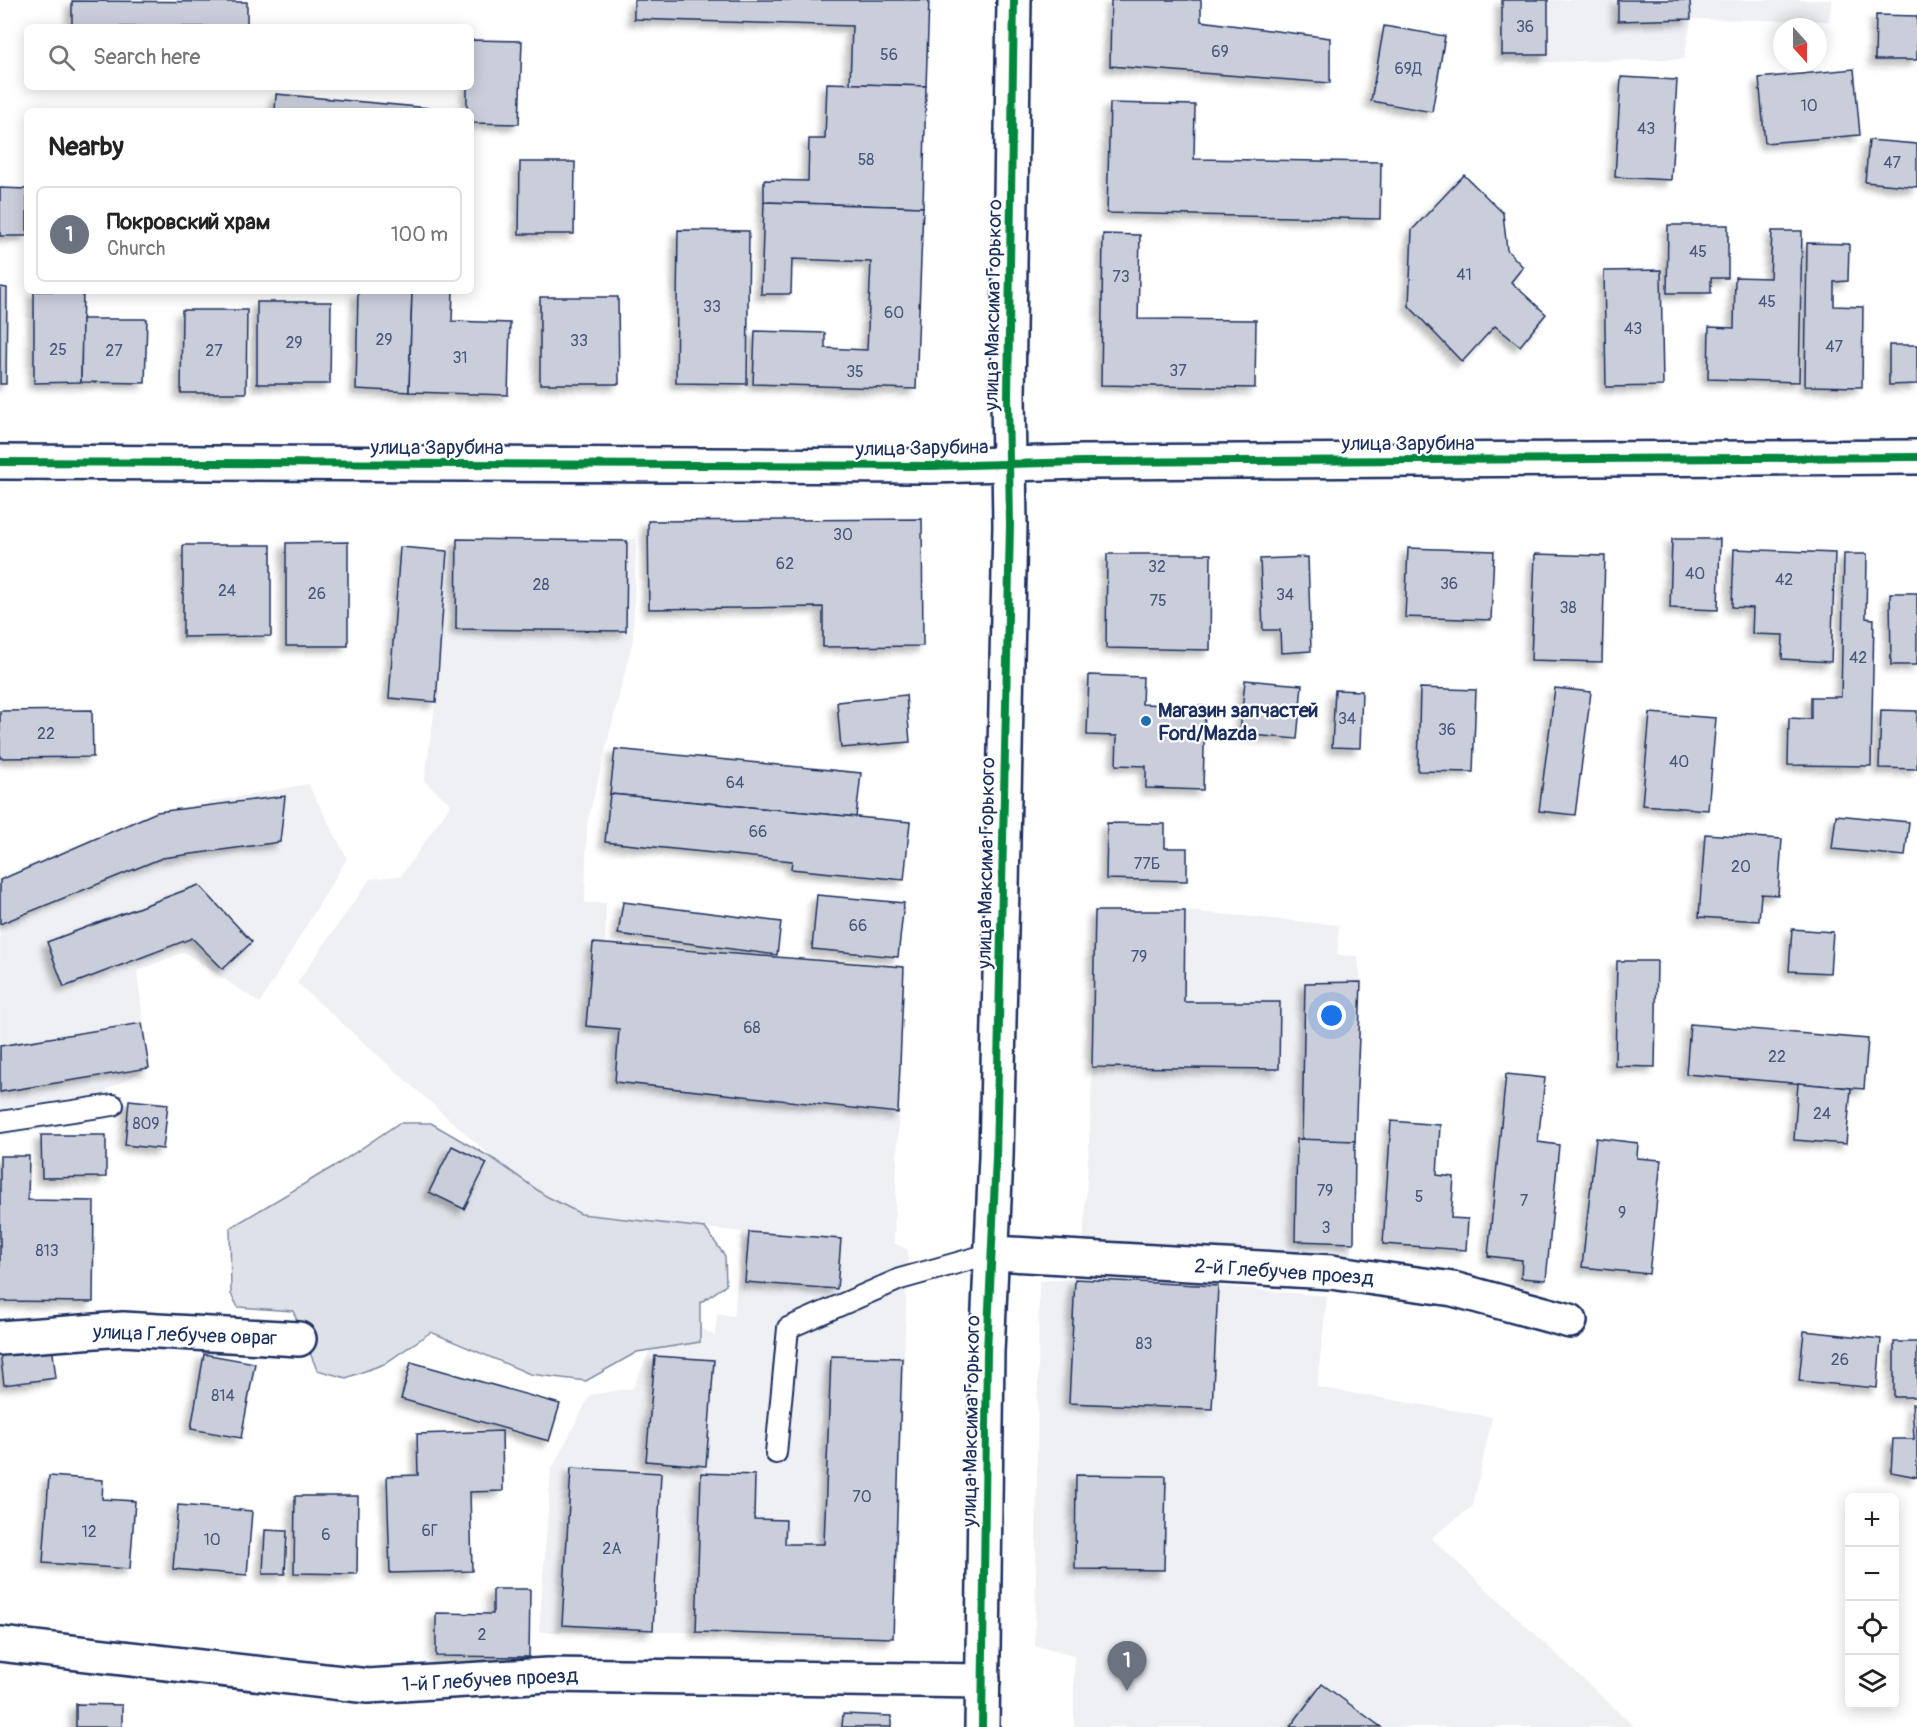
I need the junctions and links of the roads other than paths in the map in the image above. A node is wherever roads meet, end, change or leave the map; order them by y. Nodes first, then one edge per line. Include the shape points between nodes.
1 (1014, 0) edge
2 (1917, 457) edge
3 (0, 462) edge
4 (1009, 463) junction
5 (113, 1105) dead end
6 (0, 1122) edge
7 (993, 1253) junction
8 (1570, 1321) dead end
9 (0, 1338) edge
10 (299, 1339) dead end
11 (776, 1453) dead end
12 (0, 1644) edge
13 (983, 1681) junction
14 (982, 1727) edge

1 - 4 street, улица Максима Горького
2 - 4 street, улица Зарубина
3 - 4 street, улица Зарубина via 931,466
4 - 7 street, улица Максима Горького
5 - 6 lane
7 - 8 street, 2-й Глебучев проезд via 1234,1259 1453,1289
7 - 11 lane via 900,1279 788,1328
7 - 13 street, улица Максима Горького via 987,1352
9 - 10 street, улица Глебучев овраг via 123,1329
12 - 13 street, 1-й Глебучев проезд via 368,1686 549,1675
13 - 14 street, улица Максима Горького

